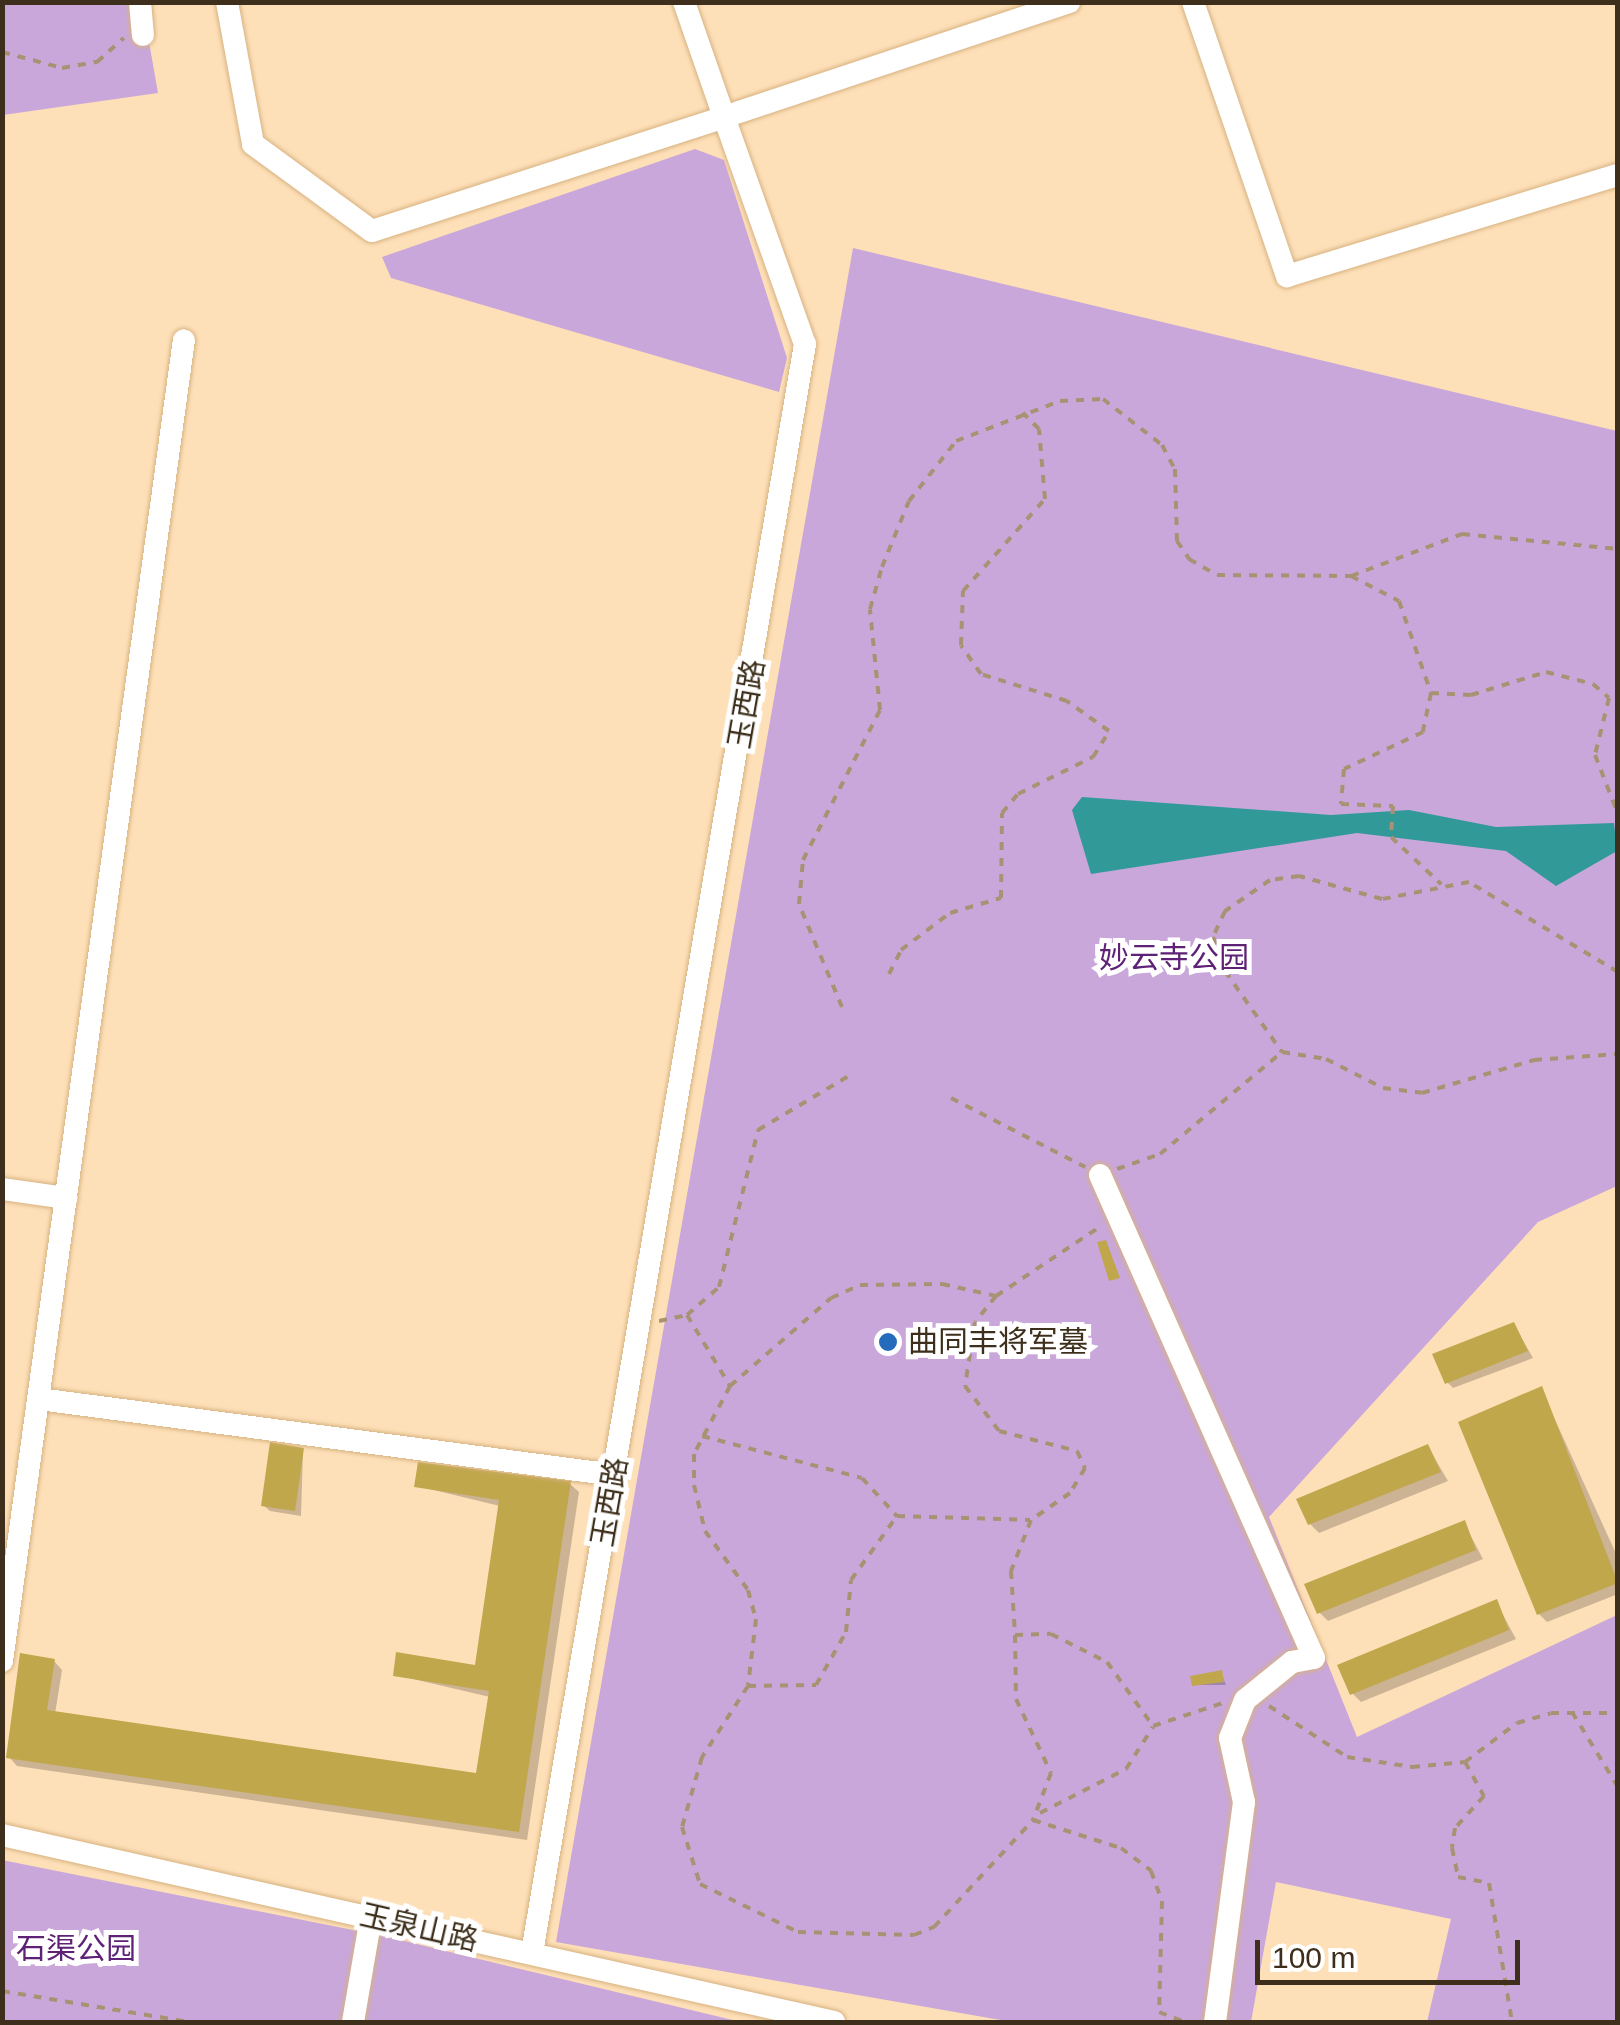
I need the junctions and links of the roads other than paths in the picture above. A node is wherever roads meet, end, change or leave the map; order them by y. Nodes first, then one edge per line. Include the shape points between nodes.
1 (140, 2) edge
2 (228, 2) edge
3 (684, 2) edge
4 (1069, 2) edge
5 (1193, 2) edge
6 (143, 35) road end
7 (724, 117) junction
8 (1618, 175) edge
9 (184, 340) dead end
10 (1100, 1175) road end
11 (2, 1189) edge
12 (66, 1198) junction
13 (38, 1398) junction
14 (614, 1475) junction
15 (2, 1661) edge
16 (2, 1835) edge
17 (372, 1917) junction
18 (532, 1953) junction
19 (354, 2022) edge
20 (834, 2022) edge
21 (1215, 2022) edge

1 - 6 street
2 - 7 street via 253,144 372,231
3 - 7 street, 玉西路
4 - 7 street
5 - 8 street via 1288,276
7 - 14 street, 玉西路 via 794,306 804,375
9 - 12 street
10 - 21 street via 1314,1658 1292,1662 1245,1700 1230,1738 1244,1802
11 - 12 street
12 - 13 street
13 - 14 street
13 - 15 street
14 - 18 street, 玉西路
16 - 17 street, 玉泉山路
17 - 18 street, 玉泉山路
17 - 19 street
18 - 20 street, 玉泉山路

